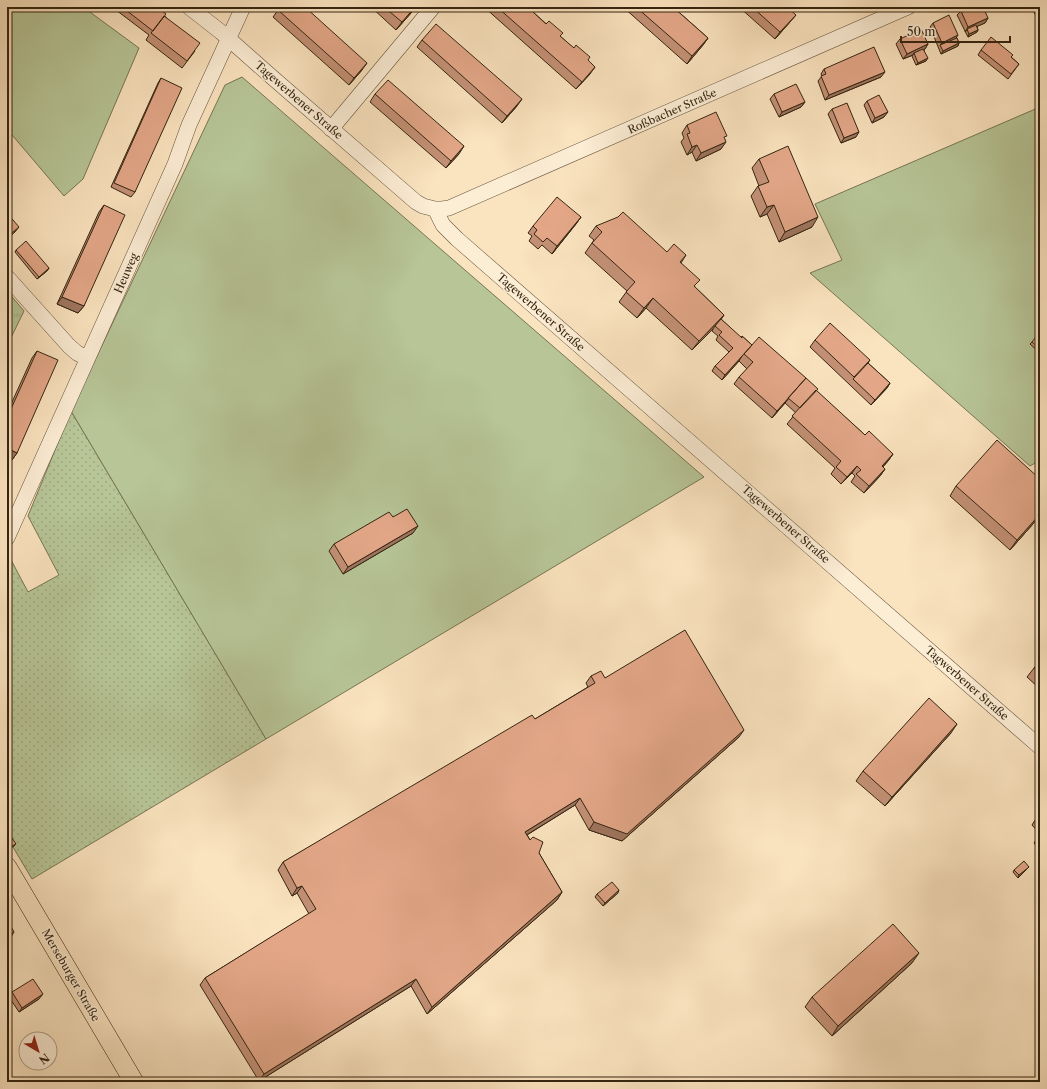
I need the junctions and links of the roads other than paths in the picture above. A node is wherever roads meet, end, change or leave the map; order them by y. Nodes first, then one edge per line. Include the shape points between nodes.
1 (190, 7) edge
2 (243, 7) edge
3 (433, 7) edge
4 (908, 7) edge
5 (229, 39) junction
6 (331, 129) junction
7 (435, 209) junction
8 (7, 277) edge
9 (88, 358) junction
10 (7, 538) edge
11 (894, 620) joint
12 (1040, 747) edge
13 (7, 867) edge
14 (134, 1082) edge

1 - 5 street, Tagewerbener Straße
2 - 5 street, Heuweg
3 - 6 street
4 - 7 street, Roßbacher Straße via 449,208
5 - 6 street, Tagewerbener Straße
5 - 9 street, Heuweg via 189,124 175,164
6 - 7 street, Tagewerbener Straße via 416,202
7 - 11 street, Tagewerbener Straße via 443,225 457,239
8 - 9 street via 69,346
9 - 10 street, Heuweg
11 - 12 street, Tagwerbener Straße
13 - 14 main road, Merseburger Straße

